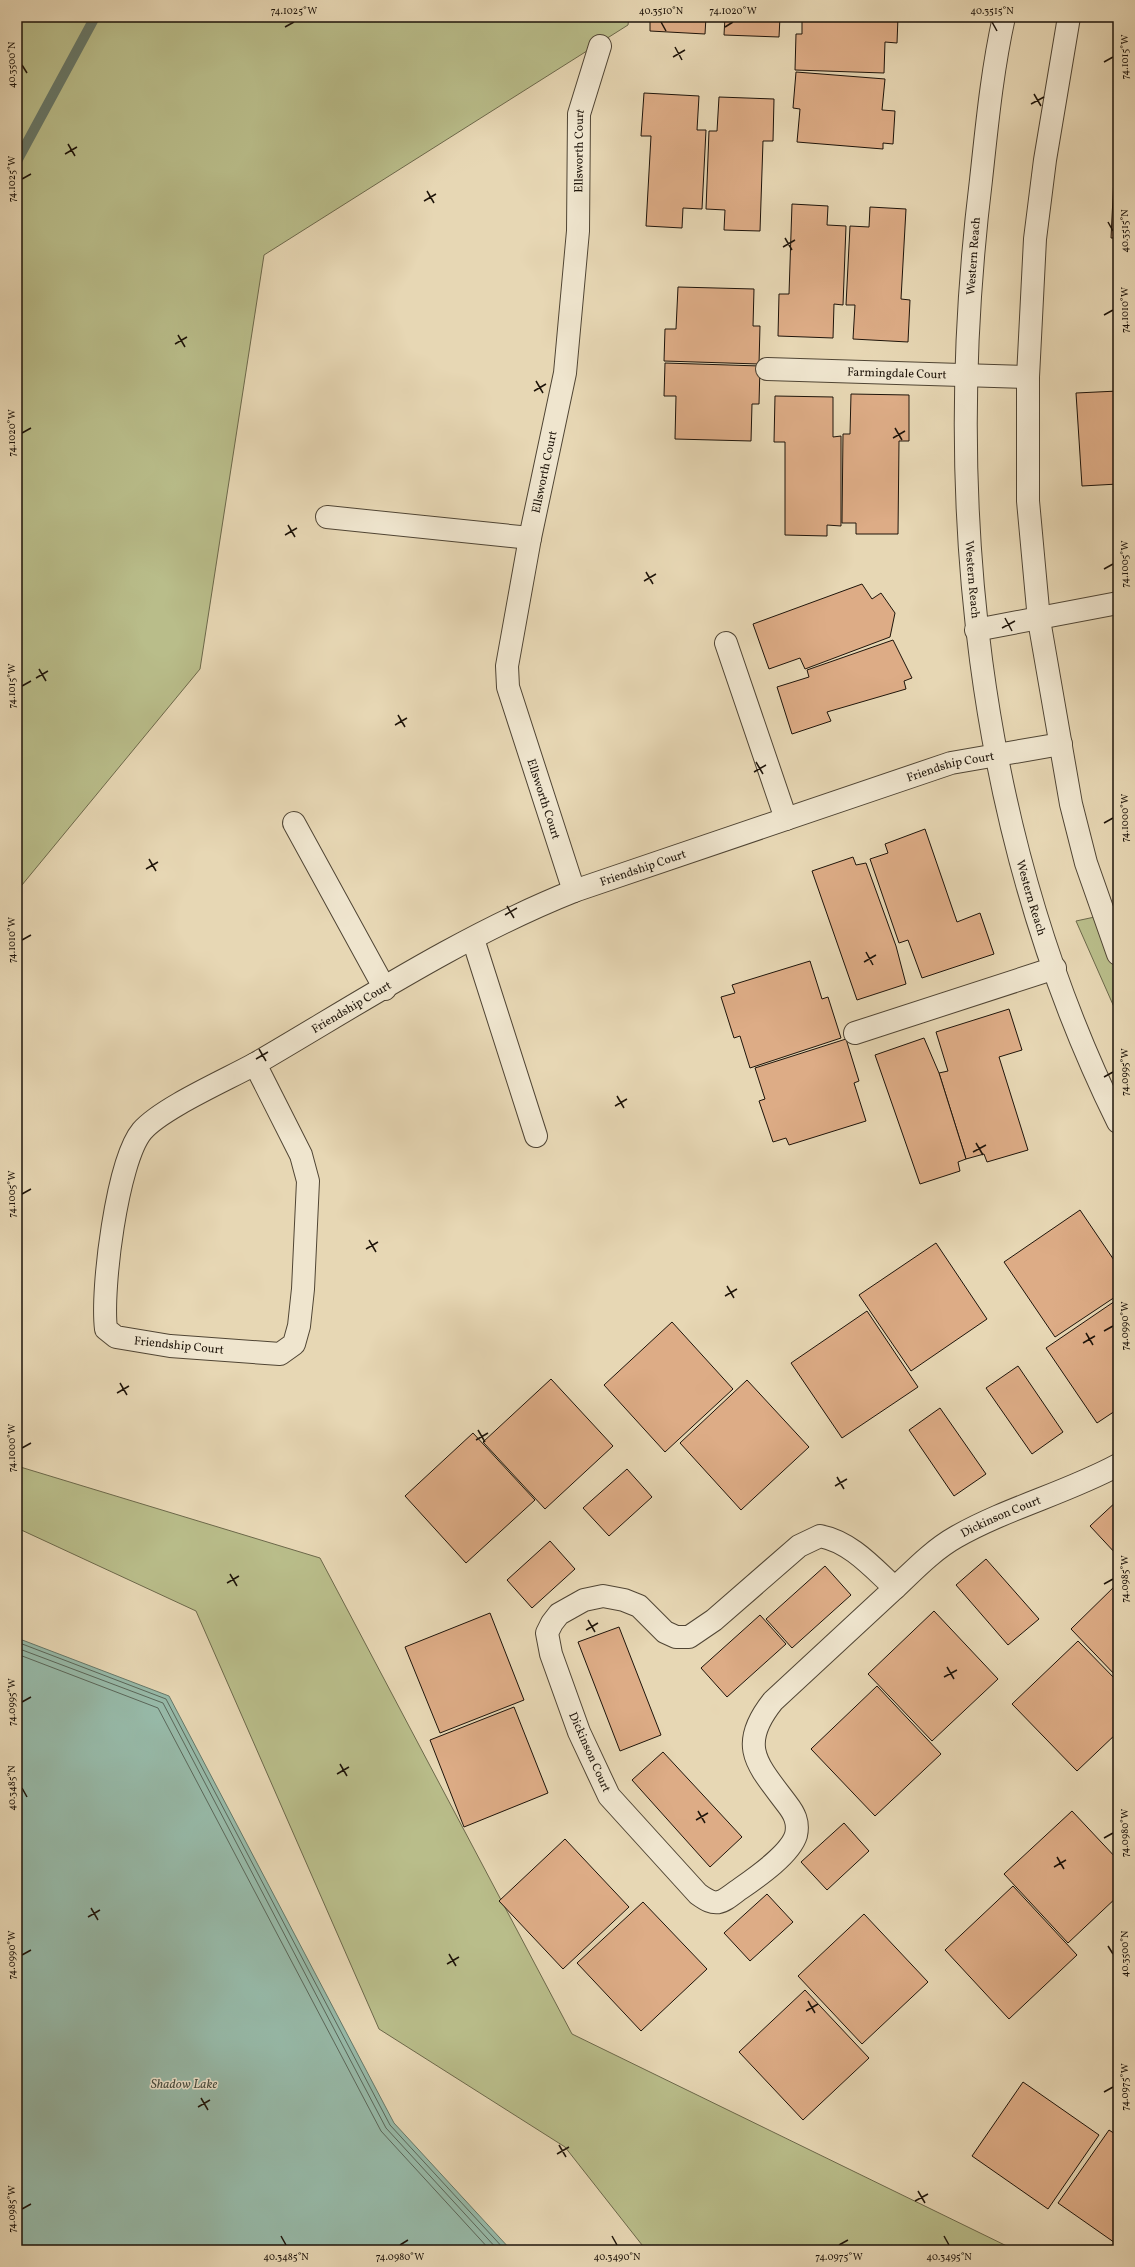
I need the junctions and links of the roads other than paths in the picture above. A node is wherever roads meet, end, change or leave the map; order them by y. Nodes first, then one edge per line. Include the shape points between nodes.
1 (1004, 17) edge
2 (1069, 17) edge
3 (600, 46) dead end
4 (767, 370) dead end
5 (965, 376) junction
6 (1028, 377) junction
7 (327, 517) dead end
8 (530, 538) junction
9 (1118, 603) edge
10 (1039, 620) junction
11 (976, 630) junction
12 (726, 643) dead end
13 (1061, 744) junction
14 (996, 754) junction
15 (786, 819) junction
16 (294, 822) dead end
17 (574, 891) junction
18 (473, 938) junction
19 (1118, 954) edge
20 (1054, 968) junction
21 (385, 989) junction
22 (855, 1033) dead end
23 (255, 1064) junction
24 (1118, 1122) edge
25 (536, 1136) dead end
26 (1118, 1465) edge
27 (895, 1588) junction

1 - 5 street, Western Reach via 996,56 974,236
2 - 6 street via 1045,160 1035,239
3 - 8 street, Ellsworth Court via 579,114 578,231 565,373
4 - 5 street, Farmingdale Court
5 - 6 street, Farmingdale Court
5 - 11 street, Western Reach via 965,457
6 - 10 street via 1028,501
7 - 8 street
8 - 17 street, Ellsworth Court via 509,646 508,688
9 - 10 street
10 - 11 street
10 - 13 street
11 - 14 street, Western Reach
12 - 15 street
13 - 14 street, Friendship Court
13 - 19 street via 1071,804 1086,863
14 - 15 street, Friendship Court via 951,763
14 - 20 street, Western Reach via 1012,829
15 - 17 street, Friendship Court
16 - 21 street
17 - 18 street, Friendship Court via 528,909
18 - 21 street, Friendship Court
18 - 25 street
20 - 22 street
20 - 24 street, Western Reach via 1095,1075
21 - 23 street, Friendship Court
23 - 23 street, Friendship Court via 301,1155 308,1181 304,1289 294,1344 280,1354 170,1346 116,1337 106,1329 104,1314 120,1183 131,1149 142,1131 165,1113
26 - 27 street, Dickinson Court via 955,1537 930,1555
27 - 27 street, Dickinson Court via 852,1550 834,1538 820,1536 799,1546 714,1620 689,1637 676,1637 665,1632 639,1606 603,1596 584,1600 559,1614 552,1623 547,1633 551,1654 579,1732 609,1796 698,1894 710,1903 722,1903 767,1870 787,1849 796,1835 796,1817 762,1771 752,1747 754,1731 762,1714

